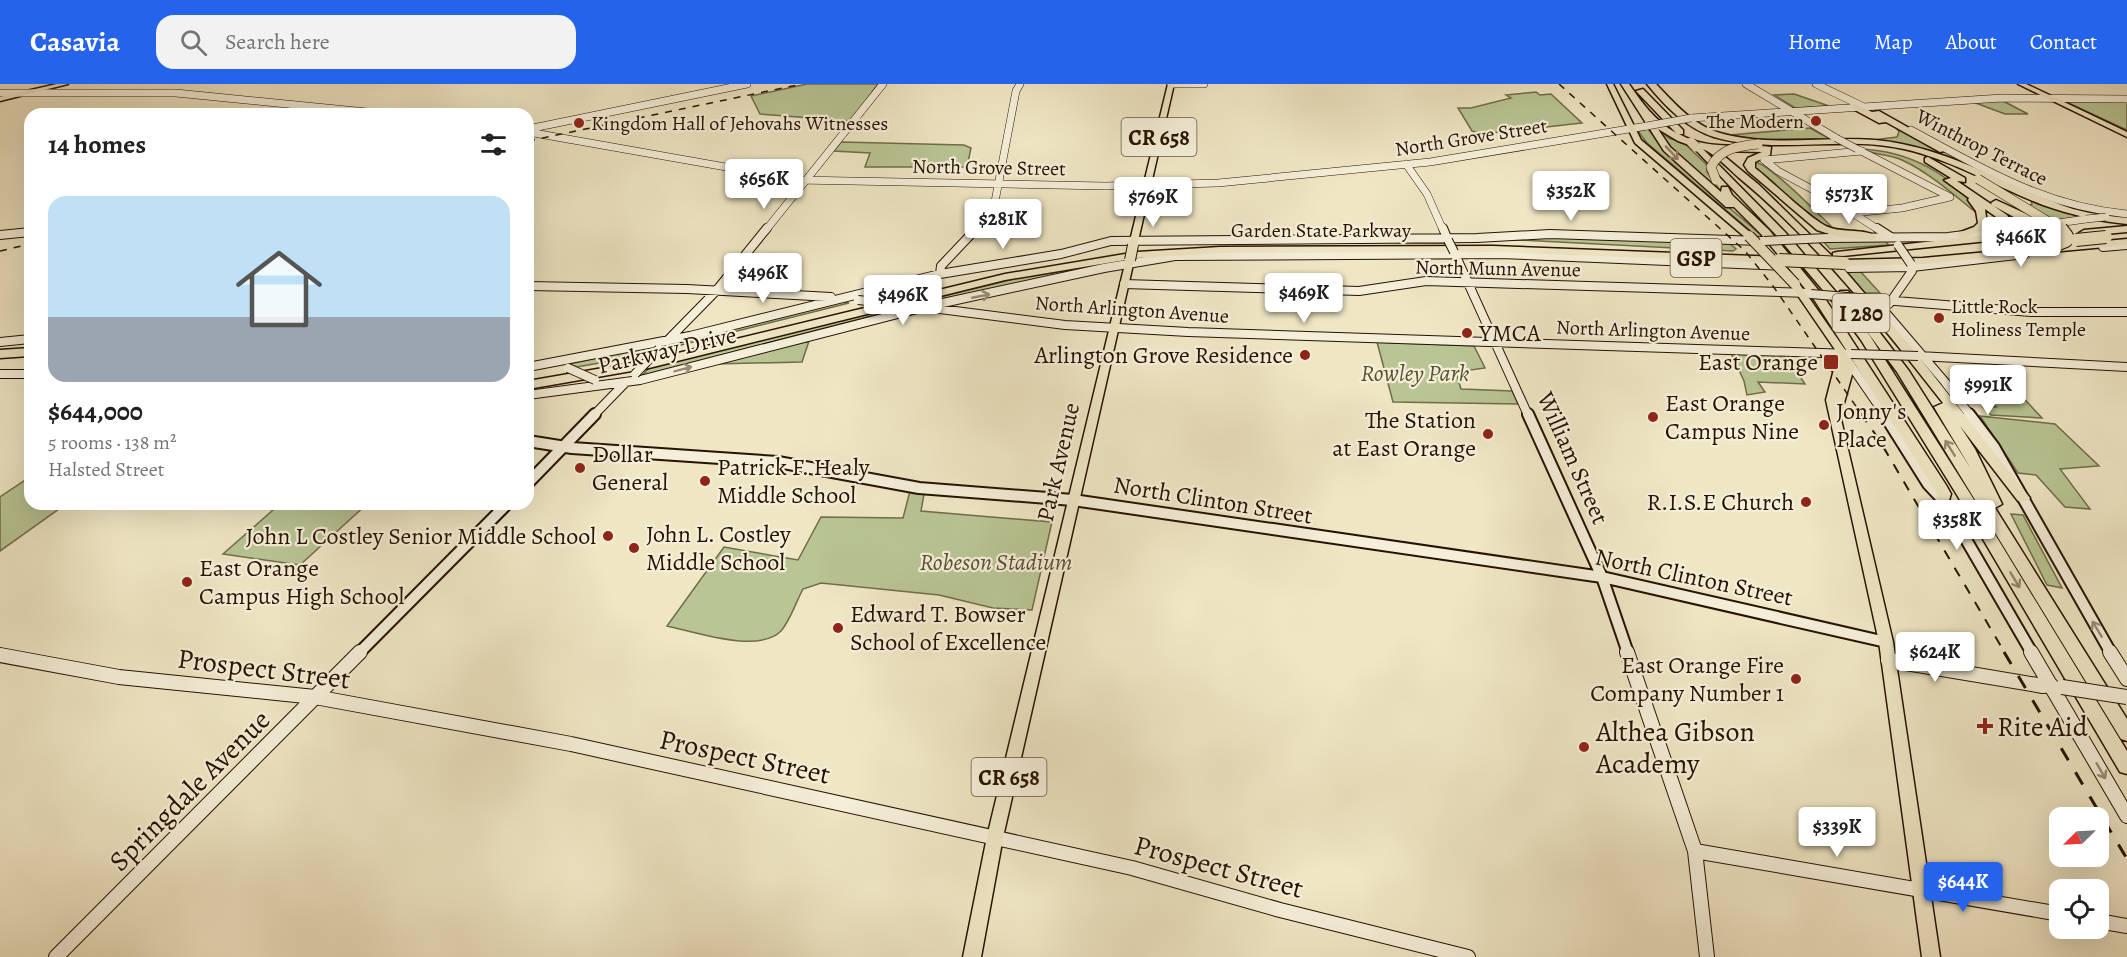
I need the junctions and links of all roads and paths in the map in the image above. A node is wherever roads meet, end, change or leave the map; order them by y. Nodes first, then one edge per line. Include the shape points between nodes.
1 (65, 84) edge
2 (747, 84) edge
3 (883, 84) edge
4 (1020, 84) edge
5 (1171, 84) edge
6 (1204, 84) edge
7 (1610, 84) edge
8 (1624, 84) edge
9 (1634, 84) edge
10 (1646, 84) edge
11 (1651, 84) edge
12 (1746, 84) edge
13 (1816, 84) edge
14 (2021, 84) edge
15 (0, 93) edge
16 (26, 93) junction
17 (2049, 97) junction
18 (0, 99) edge
19 (2127, 99) edge
20 (1639, 105) junction
21 (1860, 107) junction
22 (327, 108) edge
23 (1789, 111) junction
24 (1876, 113) junction
25 (1626, 118) junction
26 (1647, 126) junction
27 (534, 129) edge
28 (1630, 129) junction
29 (534, 131) edge
30 (2127, 135) edge
31 (1847, 140) junction
32 (1793, 141) junction
33 (1833, 142) junction
34 (1701, 146) junction
35 (1875, 147) junction
36 (1902, 147) junction
37 (1860, 150) junction
38 (1767, 156) junction
39 (1406, 165) junction
40 (1948, 179) junction
41 (804, 180) junction
42 (1998, 181) junction
43 (999, 183) junction
44 (1148, 184) junction
45 (1725, 189) junction
46 (1853, 213) junction
47 (2127, 214) edge
48 (2127, 221) edge
49 (2127, 229) edge
50 (24, 233) edge
51 (2127, 234) edge
52 (0, 235) edge
53 (1872, 237) junction
54 (1891, 237) junction
55 (1955, 237) junction
56 (2080, 237) junction
57 (1448, 239) junction
58 (2127, 242) edge
59 (1134, 243) junction
60 (2049, 248) junction
61 (1795, 250) junction
62 (1819, 250) junction
63 (1454, 253) junction
64 (1776, 253) junction
65 (1843, 261) junction
66 (1129, 262) junction
67 (1912, 266) junction
68 (940, 273) junction
69 (1469, 282) junction
70 (1124, 284) junction
71 (534, 286) edge
72 (1802, 290) junction
73 (1856, 290) junction
74 (716, 291) junction
75 (840, 298) junction
76 (1872, 299) junction
77 (1893, 300) junction
78 (923, 307) junction
79 (2127, 312) edge
80 (1889, 315) junction
81 (1115, 328) junction
82 (24, 340) edge
83 (667, 341) junction
84 (0, 342) edge
85 (1497, 343) junction
86 (24, 352) edge
87 (0, 354) edge
88 (1920, 356) junction
89 (1848, 357) junction
90 (24, 359) edge
91 (0, 361) edge
92 (553, 364) junction
93 (534, 366) edge
94 (2127, 367) edge
95 (0, 374) edge
96 (24, 374) edge
97 (534, 377) edge
98 (626, 383) junction
99 (534, 384) edge
100 (578, 389) junction
101 (534, 394) edge
102 (534, 442) edge
103 (564, 446) junction
104 (534, 477) edge
105 (2023, 498) junction
106 (1074, 500) junction
107 (1943, 500) junction
108 (501, 510) edge
109 (2028, 575) junction
110 (1602, 577) junction
111 (1886, 642) junction
112 (0, 655) edge
113 (1888, 660) junction
114 (2127, 679) edge
115 (2056, 686) junction
116 (315, 697) junction
117 (2127, 697) edge
118 (2127, 734) edge
119 (2127, 767) edge
120 (2127, 816) edge
121 (995, 837) junction
122 (1695, 851) junction
123 (1922, 889) junction
124 (2049, 912) edge
125 (2109, 923) edge
126 (2127, 926) edge
127 (56, 957) edge
128 (972, 957) edge
129 (1468, 957) edge
130 (1707, 957) edge
131 (1931, 957) edge

1 - 16 main road
2 - 27 main road
3 - 41 main road
4 - 43 main road
5 - 6 main road
5 - 44 main road, Park Avenue / CR 658
7 - 25 main road
8 - 20 highway
9 - 34 highway, I 280 via 1656,109
10 - 34 highway, I 280
11 - 32 highway via 1692,123 1708,131 1739,139
12 - 23 main road
13 - 21 main road, Winthrop Terrace
14 - 17 main road
15 - 16 main road
16 - 18 main road
16 - 22 main road via 176,93
17 - 19 main road, North Grove Street
17 - 21 main road, North Grove Street
17 - 30 main road
20 - 33 highway via 1669,135 1699,146 1735,151
20 -> 64 highway via 1675,158
21 - 23 main road, North Grove Street
21 - 24 main road, Winthrop Terrace
21 - 31 highway via 1896,133 1886,138
23 - 26 main road, North Grove Street, bridge via 1691,118
23 - 33 main road
24 - 42 highway
24 - 47 main road, Winthrop Terrace via 2053,201 2088,211
25 - 26 main road
25 - 28 main road
26 - 28 main road, North Grove Street
28 - 39 main road, North Grove Street
28 - 72 main road, bridge via 1641,144 1749,236
29 - 41 main road, North Grove Street
31 - 32 highway
31 - 36 highway
32 - 45 highway, bridge via 1733,149 1717,157 1711,167
33 - 35 highway
33 - 37 main road, bridge
33 - 38 highway
34 - 61 highway, I 280
34 - 62 highway via 1745,177
109 -> 34 highway, I 280 via 1877,334 1808,250
35 - 40 highway via 1917,159
35 - 58 highway via 1924,159 2013,213 2047,228
36 - 42 highway via 1954,161
36 - 60 highway, bridge via 1947,162 2062,228 2066,241
37 - 38 main road
37 - 46 main road via 1950,197 1902,208
38 - 46 main road via 1783,173
38 - 53 highway via 1752,159 1750,168 1801,212 1829,232
38 - 62 highway via 1749,157 1745,167 1799,222
39 - 44 main road, North Grove Street via 1218,183
39 - 57 main road, William Street via 1427,194
40 - 55 highway via 1975,202 1984,218 1978,229
40 - 65 highway via 2003,217 2008,225 2006,231 1988,238
41 - 43 main road, North Grove Street
41 - 74 main road
42 - 48 highway via 2060,209
43 - 44 main road, North Grove Street
43 - 68 main road via 991,216 941,266
44 - 59 main road, Park Avenue / CR 658
45 - 61 highway
45 - 64 highway
46 - 54 main road
47 - 55 main road, bridge
49 - 56 highway
50 - 52 main road
51 - 56 highway, bridge
53 - 54 main road
53 - 64 main road, bridge via 1828,238
54 - 55 main road
54 - 67 main road, bridge
56 - 65 highway
56 - 65 highway via 1918,250
57 - 59 main road, Parkway Drive
57 - 63 main road, William Street, bridge
57 - 64 main road, Parkway Drive via 1550,234
58 - 60 highway
58 - 67 main road
59 - 66 main road, Park Avenue / CR 658, bridge
59 - 68 main road, Parkway Drive via 1099,243 1061,254
60 - 65 highway via 1923,261
61 -> 119 highway, I 280 via 1881,360
62 - 73 highway
63 - 64 main road, Parkway Drive
63 - 66 main road, Parkway Drive via 1192,255
63 - 69 main road, William Street
64 - 65 highway, bridge
64 - 97 highway, Garden State Parkway / GSP via 1481,243 1225,244 1134,249 993,273 645,358
64 - 99 highway, Garden State Parkway / GSP via 1484,249 1228,250 1137,255 1005,277 649,364
64 - 107 highway via 1816,294 1847,338 1939,485
65 - 67 main road
66 - 70 main road, Park Avenue / CR 658
78 -> 66 main road, Parkway Drive
67 - 77 main road
68 - 75 main road, Parkway Drive
69 - 70 main road, North Munn Avenue via 1420,281 1359,291
69 - 72 main road, North Munn Avenue
69 - 85 main road, William Street
70 - 81 main road, Park Avenue / CR 658
71 - 74 main road, North Arlington Avenue
72 - 76 main road, North Munn Avenue, bridge
72 - 89 main road
73 - 105 highway
73 - 109 highway via 1964,441
74 - 75 main road, North Arlington Avenue
74 - 83 main road
75 - 78 main road, North Arlington Avenue, bridge
75 - 83 main road, Parkway Drive
76 - 77 main road, North Munn Avenue
76 - 80 main road
77 - 79 main road, North Munn Avenue via 2046,314
77 - 80 main road via 1886,308
78 - 81 main road, North Arlington Avenue
98 -> 78 main road, Parkway Drive
80 - 88 main road
81 - 85 main road, North Arlington Avenue
81 - 106 main road, Park Avenue / CR 658
82 - 84 main road
83 - 92 main road, Parkway Drive
83 - 98 main road, bridge
85 - 89 main road, North Arlington Avenue
85 - 110 main road, William Street
86 - 87 highway
88 - 89 main road, North Arlington Avenue, bridge
88 - 94 main road, North Arlington Avenue
88 - 105 main road via 1989,440
89 - 107 main road via 1928,484
89 - 111 main road via 1839,403 1833,405
90 - 91 highway
92 - 93 main road, Parkway Drive
92 - 100 main road, bridge via 595,380 593,385
95 - 96 main road
98 - 100 main road, Parkway Drive
98 - 103 main road
100 - 101 main road, Parkway Drive
102 - 103 main road, North Clinton Street
103 - 104 main road
103 - 106 main road, North Clinton Street via 778,462 920,488
114 -> 105 main road
106 - 110 main road, North Clinton Street
106 - 121 main road, Park Avenue / CR 658
107 - 115 main road
108 - 116 main road, Springdale Avenue
109 - 118 highway, I 280
110 - 111 main road, North Clinton Street
110 - 122 main road, William Street
111 - 113 main road
112 - 116 main road, Prospect Street via 119,677
113 - 115 main road
113 - 123 main road
115 - 117 main road, bridge
115 -> 120 main road
116 - 121 main road, Prospect Street via 571,744
116 - 127 main road, Springdale Avenue
121 - 128 main road, Park Avenue / CR 658
121 - 129 main road, Prospect Street via 1132,868
122 - 123 main road
122 - 130 main road, William Street
123 - 124 main road
123 - 131 main road
125 - 126 main road

